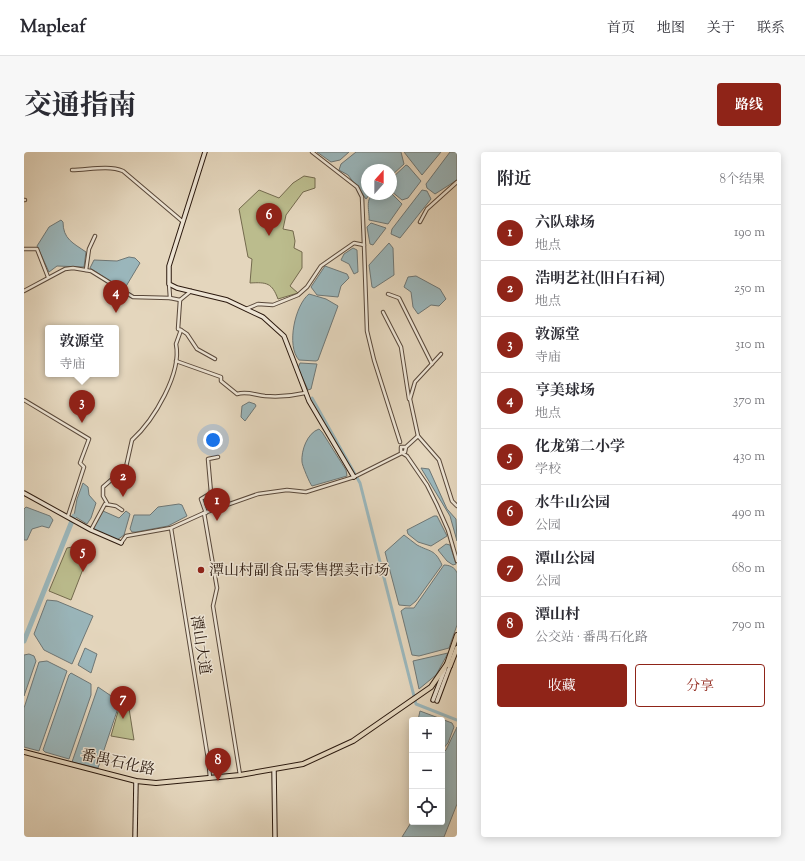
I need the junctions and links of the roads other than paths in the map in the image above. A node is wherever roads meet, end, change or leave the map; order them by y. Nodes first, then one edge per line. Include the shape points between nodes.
1 (205, 152) edge
2 (312, 152) edge
3 (72, 170) dead end
4 (457, 182) edge
5 (182, 221) junction
6 (420, 222) dead end
7 (95, 236) dead end
8 (364, 245) junction
9 (24, 250) edge
10 (86, 270) junction
11 (48, 277) junction
12 (169, 284) junction
13 (24, 291) edge
14 (192, 291) junction
15 (388, 294) dead end
16 (170, 298) junction
17 (180, 300) junction
18 (246, 309) junction
19 (383, 312) dead end
20 (181, 330) junction
21 (441, 354) dead end
22 (215, 359) dead end
23 (176, 361) junction
24 (432, 364) junction
25 (305, 393) junction
26 (410, 399) junction
27 (24, 400) edge
28 (418, 436) junction
29 (400, 442) junction
30 (406, 448) junction
31 (400, 449) junction
32 (402, 453) junction
33 (397, 454) junction
34 (407, 456) junction
35 (218, 457) dead end
36 (354, 477) junction
37 (24, 493) edge
38 (107, 503) junction
39 (457, 506) edge
40 (122, 510) dead end
41 (205, 513) junction
42 (70, 517) junction
43 (171, 528) junction
44 (91, 530) junction
45 (121, 543) joint
46 (457, 561) edge
47 (457, 635) edge
48 (457, 648) edge
49 (449, 665) junction
50 (435, 700) dead end
51 (24, 752) edge
52 (274, 770) junction
53 (240, 775) junction
54 (210, 778) junction
55 (136, 781) junction
56 (135, 837) edge
57 (275, 837) edge

1 - 5 street
2 - 8 street via 357,186 362,197
3 - 5 street via 121,170
4 - 6 street via 426,209
5 - 12 street via 169,266
7 - 10 street via 89,249
8 - 18 street via 354,242 330,258 321,266 307,287 298,294 273,304 258,304
8 - 29 street via 367,331
9 - 11 street via 37,249
10 - 11 street via 65,269
10 - 16 street via 92,271 133,297
11 - 13 street
12 - 14 street
12 - 16 street
14 - 17 street
14 - 18 street via 227,300
15 - 24 street via 399,298
16 - 17 street
17 - 20 street via 178,329
18 - 25 street via 263,317 284,336
19 - 26 street via 401,347
20 - 22 street via 188,334 197,349
20 - 23 street via 176,344
21 - 24 street
23 - 25 street via 221,377 221,381 237,394 242,392 283,396
23 - 38 street via 160,406 138,436 132,440 126,467 104,487 103,496
24 - 26 street via 415,382
25 - 36 street
26 - 28 street
27 - 42 street via 89,439 80,463 84,467
28 - 30 street
28 - 39 street via 439,460 452,501
29 - 30 street
29 - 31 street
30 - 31 street
30 - 32 street
30 - 34 street
31 - 32 street
31 - 33 street
32 - 33 street
32 - 34 street
33 - 36 street
34 - 46 street via 437,505
35 - 41 street via 208,459 211,493 201,499
36 - 41 street via 306,492 287,490 258,494
37 - 42 street
38 - 40 street
38 - 44 street
41 - 43 street
41 - 53 street via 217,588 213,606
42 - 44 street
43 - 45 street via 126,536
43 - 54 street, 潭山大道
44 - 45 street
47 - 49 main road
48 - 49 main road
49 - 50 street
49 - 52 main road, 番禺石化路 via 431,687 353,741 303,764
51 - 55 main road, 番禺石化路
52 - 53 main road, 番禺石化路
52 - 57 street
53 - 54 main road, 番禺石化路
54 - 55 main road, 番禺石化路 via 172,783
55 - 56 street

